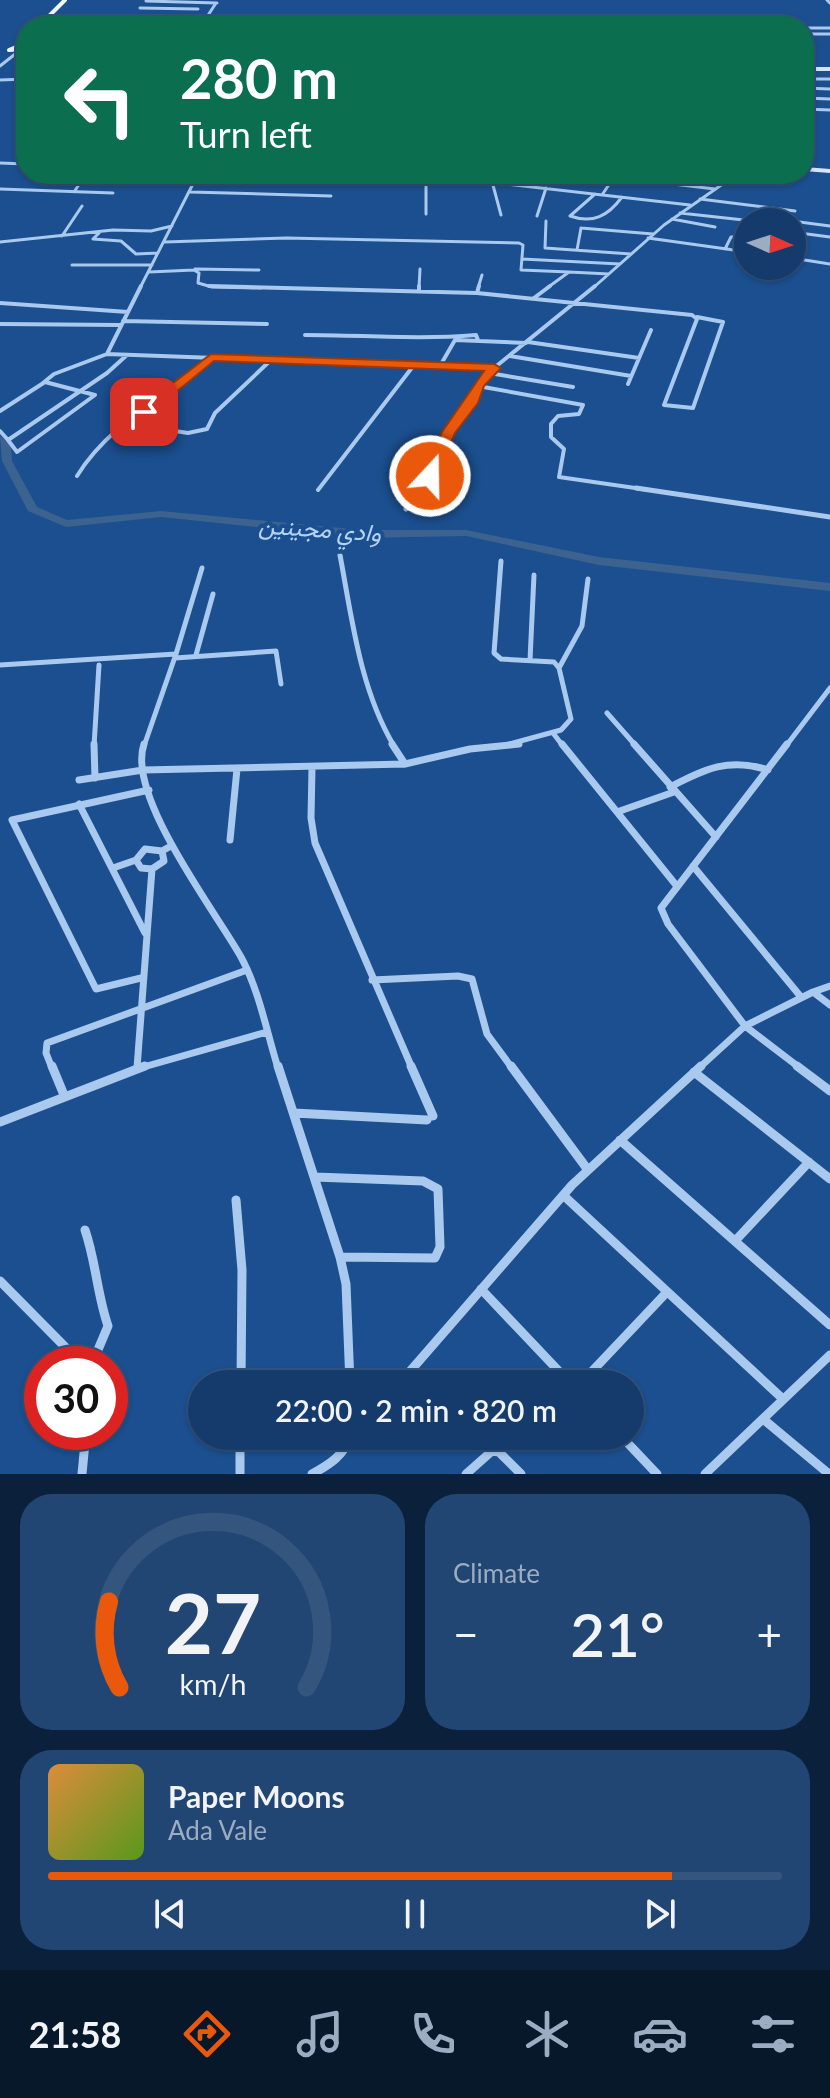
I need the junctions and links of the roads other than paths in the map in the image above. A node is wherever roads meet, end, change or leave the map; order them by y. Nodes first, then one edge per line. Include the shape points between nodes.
1 (65, 0) edge
2 (146, 1) edge
3 (175, 1) edge
4 (217, 1) edge
5 (140, 8) dead end
6 (169, 8) junction
7 (198, 9) dead end
8 (49, 16) edge
9 (16, 51) edge
10 (0, 66) edge
11 (829, 79) edge
12 (830, 87) edge
13 (79, 184) edge
14 (194, 184) edge
15 (426, 184) edge
16 (491, 184) edge
17 (500, 184) edge
18 (541, 184) edge
19 (609, 184) edge
20 (676, 184) edge
21 (722, 184) edge
22 (538, 188) junction
23 (546, 188) junction
24 (0, 189) edge
25 (715, 189) junction
26 (74, 192) junction
27 (190, 192) junction
28 (113, 193) dead end
29 (595, 194) junction
30 (602, 195) junction
31 (331, 196) dead end
32 (622, 197) junction
33 (700, 199) junction
34 (690, 205) junction
35 (82, 206) dead end
36 (744, 208) edge
37 (680, 213) junction
38 (426, 214) dead end
39 (501, 215) dead end
40 (703, 215) junction
41 (537, 216) dead end
42 (672, 219) junction
43 (734, 219) edge
44 (581, 220) junction
45 (546, 221) dead end
46 (806, 221) edge
47 (696, 223) junction
48 (172, 226) junction
49 (830, 226) edge
50 (715, 227) dead end
51 (581, 228) junction
52 (100, 232) junction
53 (653, 234) junction
54 (806, 234) edge
55 (61, 236) junction
56 (734, 237) edge
57 (830, 237) edge
58 (648, 238) junction
59 (0, 242) edge
60 (165, 242) junction
61 (725, 249) junction
62 (577, 250) junction
63 (734, 250) edge
64 (158, 253) junction
65 (631, 254) junction
66 (522, 259) junction
67 (806, 260) edge
68 (620, 264) junction
69 (830, 264) edge
70 (72, 265) dead end
71 (152, 265) junction
72 (420, 269) dead end
73 (191, 270) junction
74 (259, 270) dead end
75 (149, 272) junction
76 (569, 272) junction
77 (610, 274) junction
78 (482, 275) dead end
79 (419, 290) junction
80 (477, 293) junction
81 (534, 298) junction
82 (2, 302) edge
83 (576, 303) junction
84 (62, 310) junction
85 (128, 312) junction
86 (697, 317) junction
87 (122, 323) junction
88 (0, 324) edge
89 (267, 324) dead end
90 (55, 326) junction
91 (651, 330) dead end
92 (305, 335) dead end
93 (478, 340) junction
94 (527, 343) junction
95 (107, 354) junction
96 (127, 355) junction
97 (510, 356) junction
98 (211, 357) junction
99 (639, 358) junction
100 (272, 359) junction
101 (414, 365) junction
102 (440, 366) junction
103 (494, 368) junction
104 (489, 373) junction
105 (631, 376) junction
106 (43, 383) junction
107 (628, 384) dead end
108 (478, 385) junction
109 (573, 387) dead end
110 (80, 391) junction
111 (0, 411) edge
112 (129, 424) junction
113 (0, 431) edge
114 (8, 440) junction
115 (77, 476) dead end
116 (318, 490) dead end
117 (406, 509) dead end
118 (830, 517) edge
119 (340, 555) dead end
120 (501, 561) dead end
121 (202, 568) dead end
122 (534, 575) dead end
123 (588, 579) dead end
124 (213, 594) dead end
125 (199, 640) junction
126 (180, 641) junction
127 (196, 655) junction
128 (176, 656) junction
129 (530, 660) junction
130 (0, 665) edge
131 (99, 665) dead end
132 (559, 668) junction
133 (281, 684) dead end
134 (830, 688) edge
135 (607, 713) dead end
136 (553, 733) junction
137 (405, 764) junction
138 (312, 768) junction
139 (237, 769) junction
140 (143, 770) junction
141 (768, 770) junction
142 (95, 778) junction
143 (79, 780) dead end
144 (149, 790) junction
145 (672, 790) junction
146 (79, 804) junction
147 (617, 812) junction
148 (716, 837) junction
149 (230, 840) dead end
150 (171, 846) junction
151 (162, 851) junction
152 (136, 860) junction
153 (693, 866) junction
154 (113, 868) junction
155 (152, 869) junction
156 (676, 885) junction
157 (146, 936) junction
158 (247, 970) junction
159 (141, 978) junction
160 (372, 980) junction
161 (830, 986) edge
162 (813, 992) junction
163 (801, 997) junction
164 (830, 1005) edge
165 (141, 1006) junction
166 (745, 1026) junction
167 (267, 1032) junction
168 (137, 1068) junction
169 (694, 1072) junction
170 (830, 1091) edge
171 (64, 1095) junction
172 (294, 1113) junction
173 (0, 1122) edge
174 (620, 1140) junction
175 (809, 1162) junction
176 (588, 1170) junction
177 (315, 1177) junction
178 (830, 1179) edge
179 (563, 1195) junction
180 (236, 1200) dead end
181 (85, 1230) dead end
182 (735, 1241) junction
183 (340, 1257) junction
184 (0, 1281) edge
185 (481, 1289) junction
186 (667, 1292) junction
187 (830, 1325) edge
188 (64, 1346) edge
189 (100, 1346) edge
190 (828, 1360) edge
191 (241, 1370) edge
192 (349, 1370) edge
193 (411, 1370) edge
194 (558, 1370) edge
195 (593, 1370) edge
196 (783, 1399) junction
197 (763, 1419) junction
198 (84, 1450) edge
199 (240, 1450) edge
200 (340, 1450) edge
201 (634, 1450) edge
202 (82, 1474) edge
203 (240, 1474) edge
204 (312, 1474) edge
205 (466, 1474) edge
206 (521, 1474) edge
207 (657, 1474) edge
208 (705, 1474) edge
209 (829, 1474) edge

1 - 8 main road
2 - 3 street
3 - 4 street
3 - 6 street
5 - 6 street
6 - 7 street
9 - 10 street
11 - 12 street
13 - 26 street
14 - 27 street
15 - 38 street
16 - 39 street
17 - 22 street
18 - 22 street
19 - 30 street
20 - 25 street
21 - 25 street
22 - 23 street
23 - 29 street
23 - 41 street
24 - 26 street
25 - 33 street
26 - 28 street
27 - 31 street
27 - 48 street
29 - 30 street
29 - 44 street via 570,215
30 - 32 street
32 - 34 street
32 - 44 street via 603,217
33 - 34 street
33 - 36 street
34 - 37 street
35 - 55 street
37 - 40 street
37 - 42 street
40 - 43 street
40 - 47 street
42 - 47 street
42 - 53 street
44 - 51 street
45 - 62 street via 543,248
46 - 49 street
47 - 50 street
48 - 52 street
48 - 60 street
51 - 53 street
51 - 62 street
52 - 55 street
52 - 64 street via 93,239 121,241 136,254
53 - 58 street
54 - 57 street
55 - 59 street
56 - 61 street
58 - 61 street
58 - 65 street
60 - 64 street
60 - 66 street via 300,238 519,243
61 - 63 street
62 - 65 street
64 - 71 street
65 - 68 street
66 - 68 street
66 - 76 street via 521,270
67 - 69 street
68 - 77 street
70 - 71 street
71 - 75 street
72 - 79 street
73 - 74 street
73 - 75 street
73 - 79 street via 198,272 200,284 212,287
75 - 85 street
76 - 77 street
76 - 81 street
77 - 83 street
78 - 80 street
79 - 80 street
80 - 81 street
81 - 83 street
82 - 84 street
83 - 86 street
83 - 94 street
84 - 85 street
84 - 90 street
85 - 87 street
86 - 86 street via 666,397 665,406 693,408 712,362 723,320
87 - 89 street
87 - 90 street
87 - 95 street
88 - 90 street
91 - 99 street
92 - 93 street via 414,340 467,333
93 - 94 street
93 - 102 street via 455,340
94 - 97 street
94 - 99 street
95 - 96 street
95 - 106 street via 53,373
96 - 98 street
96 - 110 street
97 - 103 street
97 - 105 street
98 - 100 street
98 - 112 street
99 - 105 street
100 - 101 street
100 - 112 street via 215,413 207,429 184,433
101 - 102 street
101 - 116 street
102 - 103 street
103 - 104 street
104 - 108 street
104 - 109 street
105 - 107 street
106 - 110 street
106 - 111 street
108 - 117 street via 438,450 430,476 434,487 413,498
108 - 118 street via 582,403 579,414 558,416 551,424 551,437 564,449 557,474 561,478
110 - 114 street
110 - 114 street via 95,396 17,452
112 - 115 street via 82,465
113 - 114 street
119 - 137 street via 374,699
120 - 129 street via 494,653 501,659
121 - 126 street
122 - 129 street
123 - 132 street via 583,629
124 - 125 street
125 - 126 street
125 - 127 street
126 - 128 street
127 - 128 street
127 - 133 street via 276,651
128 - 130 street
128 - 140 street via 142,750
129 - 132 street via 555,662
131 - 142 street
132 - 136 street via 571,719
134 - 141 street
135 - 145 street
136 - 137 street
136 - 147 street
137 - 138 street
138 - 139 street
138 - 160 street via 315,843
139 - 140 street
139 - 149 street
140 - 142 street
140 - 144 street
141 - 145 street via 722,761
141 - 148 street
142 - 143 street
144 - 146 street
144 - 150 street
145 - 147 street
145 - 148 street
146 - 154 street
146 - 159 street via 17,816 11,825 96,989
147 - 156 street
148 - 153 street
150 - 151 street
150 - 158 street
151 - 152 street via 145,849
151 - 155 street via 164,861
152 - 154 street
152 - 155 street via 141,868
153 - 156 street
153 - 163 street
154 - 157 street
155 - 157 street
156 - 166 street via 661,913
157 - 159 street
158 - 165 street
158 - 167 street
159 - 165 street
160 - 172 street via 430,1118
160 - 176 street via 472,979 487,1034
161 - 162 street
162 - 163 street
162 - 164 street
163 - 166 street
165 - 168 street
165 - 171 street via 47,1043
166 - 169 street
166 - 170 street
167 - 168 street
167 - 172 street
168 - 171 street
169 - 174 street
169 - 175 street
171 - 173 street
172 - 177 street
174 - 176 street
174 - 182 street
175 - 178 street
175 - 182 street
176 - 179 street
177 - 183 street
177 - 183 street via 423,1181 438,1189 440,1247 435,1258
179 - 185 street
179 - 186 street
180 - 191 street
181 - 189 street via 108,1326
182 - 187 street
183 - 192 street
184 - 188 street
185 - 193 street
185 - 194 street
186 - 195 street
186 - 196 street
190 - 196 street
196 - 197 street
197 - 208 street
197 - 209 street
198 - 202 street
199 - 203 street
200 - 204 street
201 - 207 street
205 - 206 street via 492,1451

